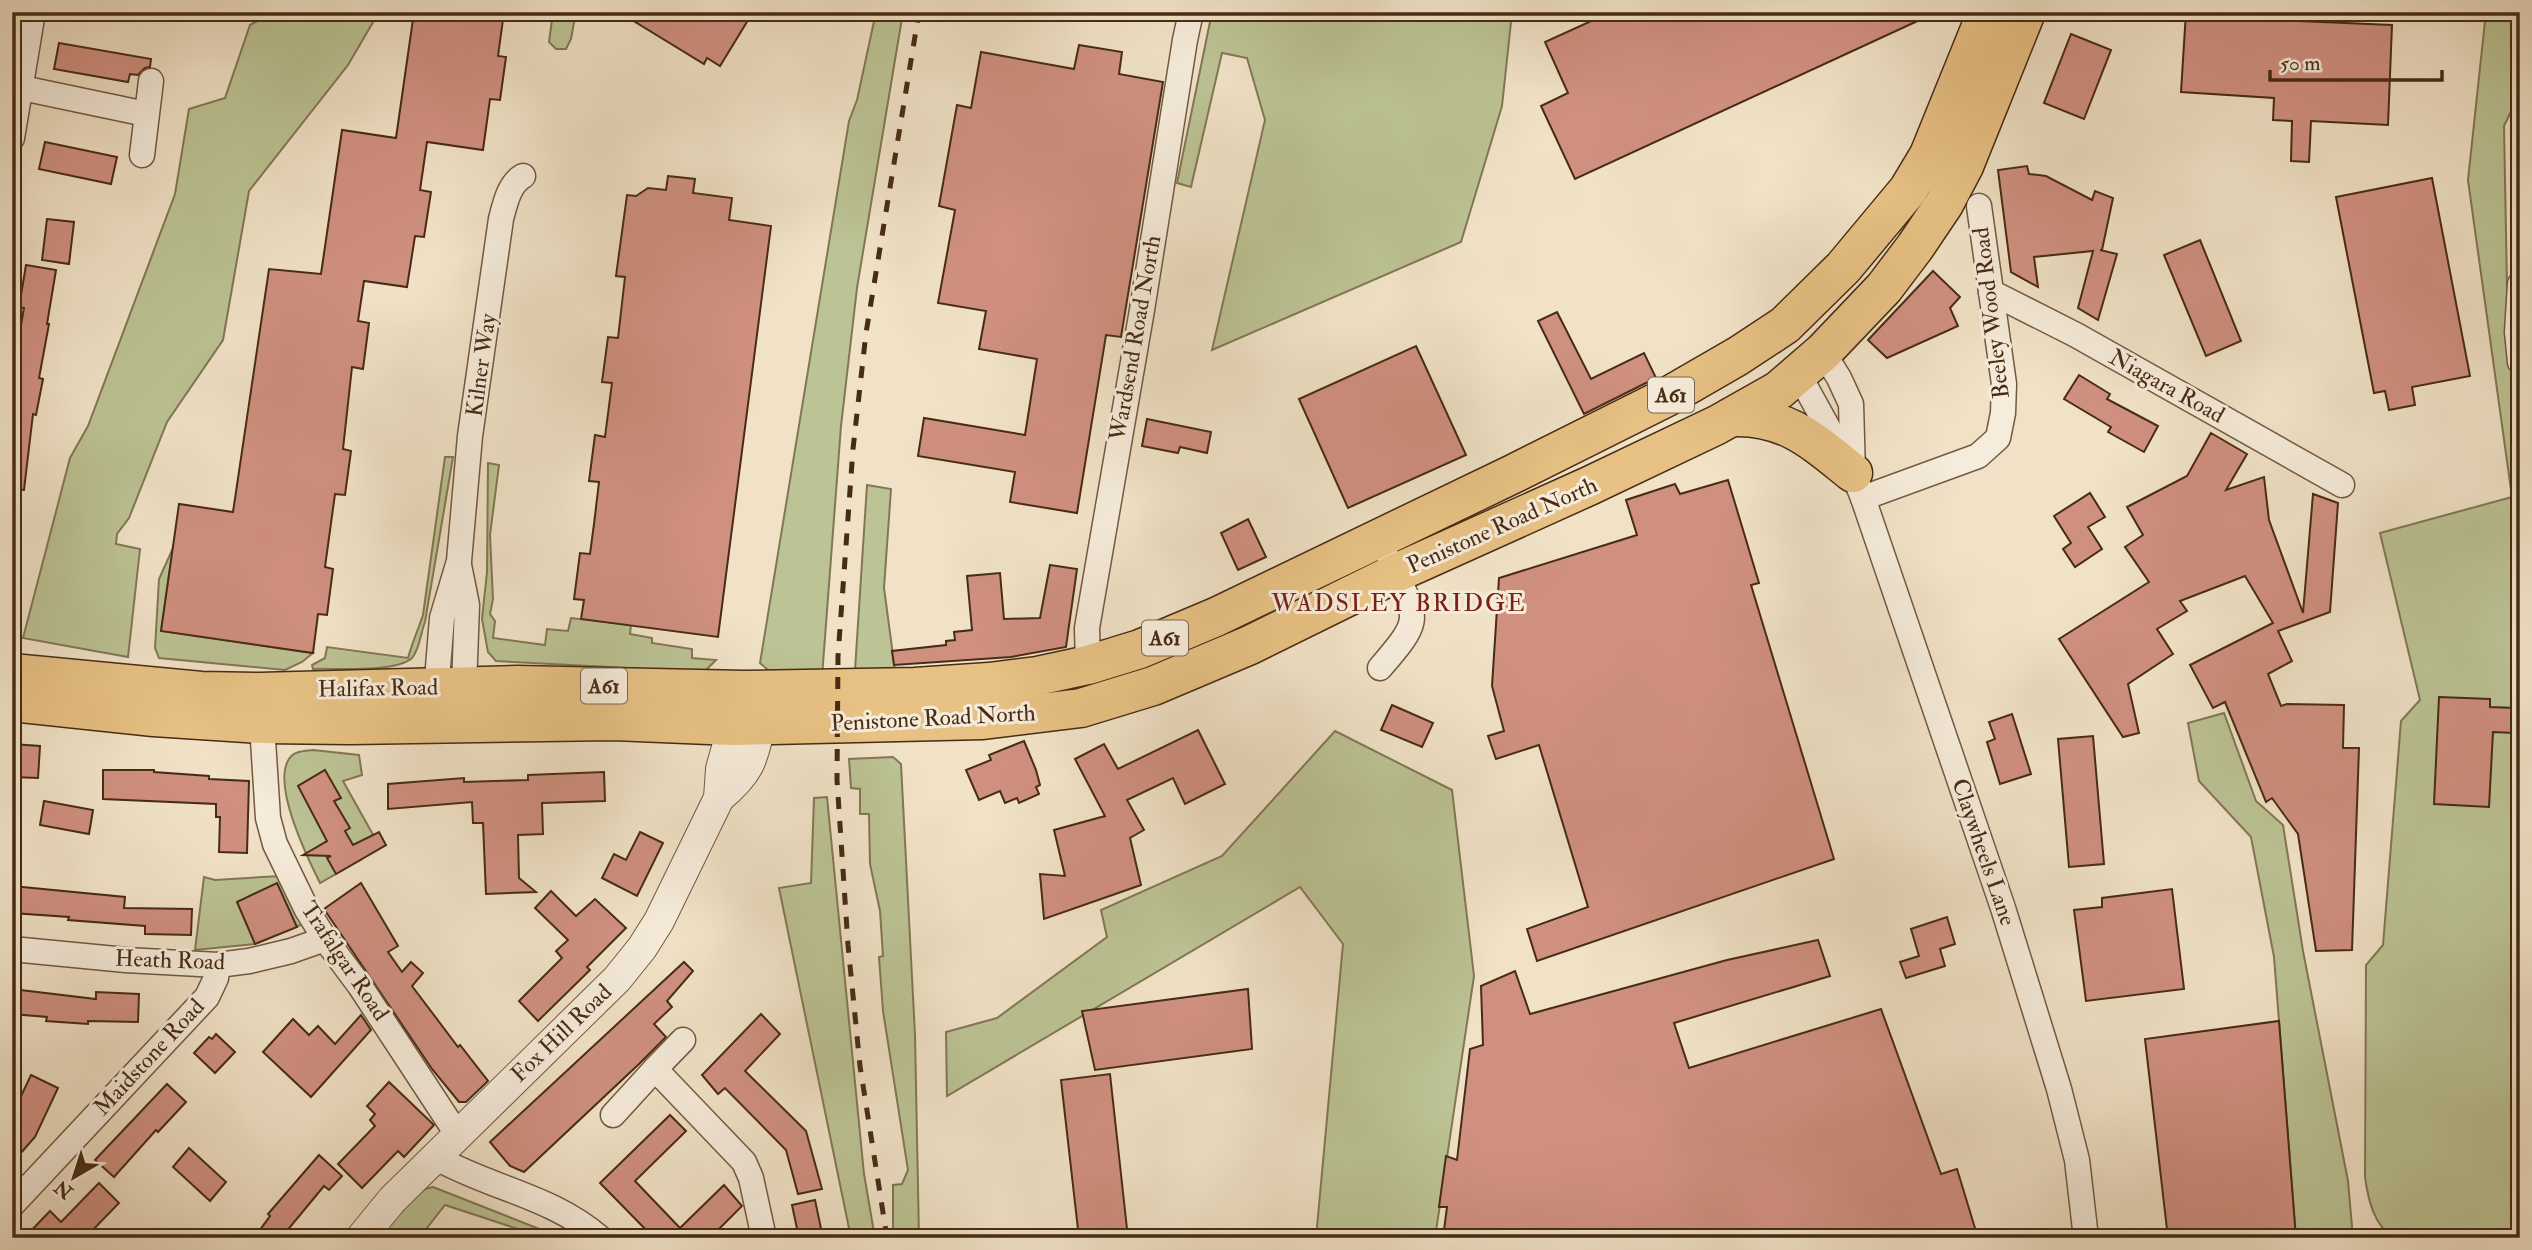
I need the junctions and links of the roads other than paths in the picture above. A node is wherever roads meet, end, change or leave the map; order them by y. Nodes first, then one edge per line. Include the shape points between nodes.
1 (33, 12) edge
2 (1191, 12) edge
3 (1987, 12) edge
4 (2026, 12) edge
5 (151, 81) dead end
6 (22, 88) junction
7 (146, 114) junction
8 (12, 138) edge
9 (142, 155) dead end
10 (523, 176) dead end
11 (1979, 206) dead end
12 (2520, 284) edge
13 (1991, 292) junction
14 (1799, 352) junction
15 (2520, 362) edge
16 (1732, 417) junction
17 (1858, 485) junction
18 (2342, 485) dead end
19 (1380, 538) junction
20 (1396, 573) junction
21 (1088, 665) junction
22 (1380, 668) dead end
23 (12, 673) edge
24 (451, 687) junction
25 (744, 690) junction
26 (1119, 696) junction
27 (12, 702) edge
28 (261, 708) junction
29 (449, 723) junction
30 (747, 725) junction
31 (325, 939) junction
32 (12, 949) edge
33 (218, 965) junction
34 (683, 1040) dead end
35 (655, 1069) junction
36 (612, 1115) dead end
37 (457, 1134) junction
38 (435, 1157) junction
39 (12, 1205) edge
40 (361, 1238) edge
41 (600, 1238) edge
42 (765, 1238) edge
43 (2086, 1238) edge

1 - 6 street
2 - 21 street, Wardsend Road North via 1087,628
3 - 14 highway, Penistone Road North / A61 via 1929,155 1908,190 1843,268
4 - 14 highway, Penistone Road North / A61 via 1944,204 1895,274
5 - 7 street
6 - 7 street
6 - 8 street
7 - 9 street
10 - 24 street, Kilner Way via 505,201 501,219 470,436 459,561 442,618 438,667
11 - 13 street, Beeley Wood Road
12 - 15 street
13 - 17 street, Beeley Wood Road via 2004,384 1998,438 1978,456
13 - 18 street, Niagara Road
14 - 16 highway, Penistone Road North / A61 via 1779,390
14 - 17 street, Claywheels Lane
14 - 17 street, Claywheels Lane via 1839,378 1851,404
14 - 19 highway, Penistone Road North / A61 via 1738,356 1679,391
16 - 17 highway via 1763,418 1810,438
16 - 20 highway, Penistone Road North / A61
17 - 43 street, Claywheels Lane via 2003,908 2059,1088 2077,1160
19 - 20 street
19 - 21 highway, Penistone Road North / A61 via 1216,617
20 - 22 street via 1414,621 1404,641
20 - 26 highway, Penistone Road North / A61 via 1250,645
21 - 25 highway, Penistone Road North / A61 via 989,682
21 - 26 highway via 1093,682
23 - 28 highway, Halifax Road / A61 via 166,688
24 - 25 highway, Halifax Road / A61
24 - 28 highway, Halifax Road / A61
24 - 29 highway via 442,707
25 - 30 highway
26 - 30 highway, Penistone Road North / A61 via 1081,708 983,720
27 - 28 highway, Halifax Road / A61 via 154,718
28 - 29 highway, Halifax Road / A61
28 - 31 street, Trafalgar Road via 268,818 275,844
29 - 30 highway, Halifax Road / A61
30 - 37 street, Fox Hill Road via 721,769 719,798 642,948
31 - 33 street, Heath Road via 291,951
31 - 37 street, Trafalgar Road
32 - 33 street, Heath Road
33 - 39 street, Maidstone Road via 206,997
34 - 35 street
35 - 36 street
35 - 42 street via 744,1162
37 - 38 street, Fox Hill Road
38 - 40 street, Fox Hill Road
38 - 41 street via 563,1211

